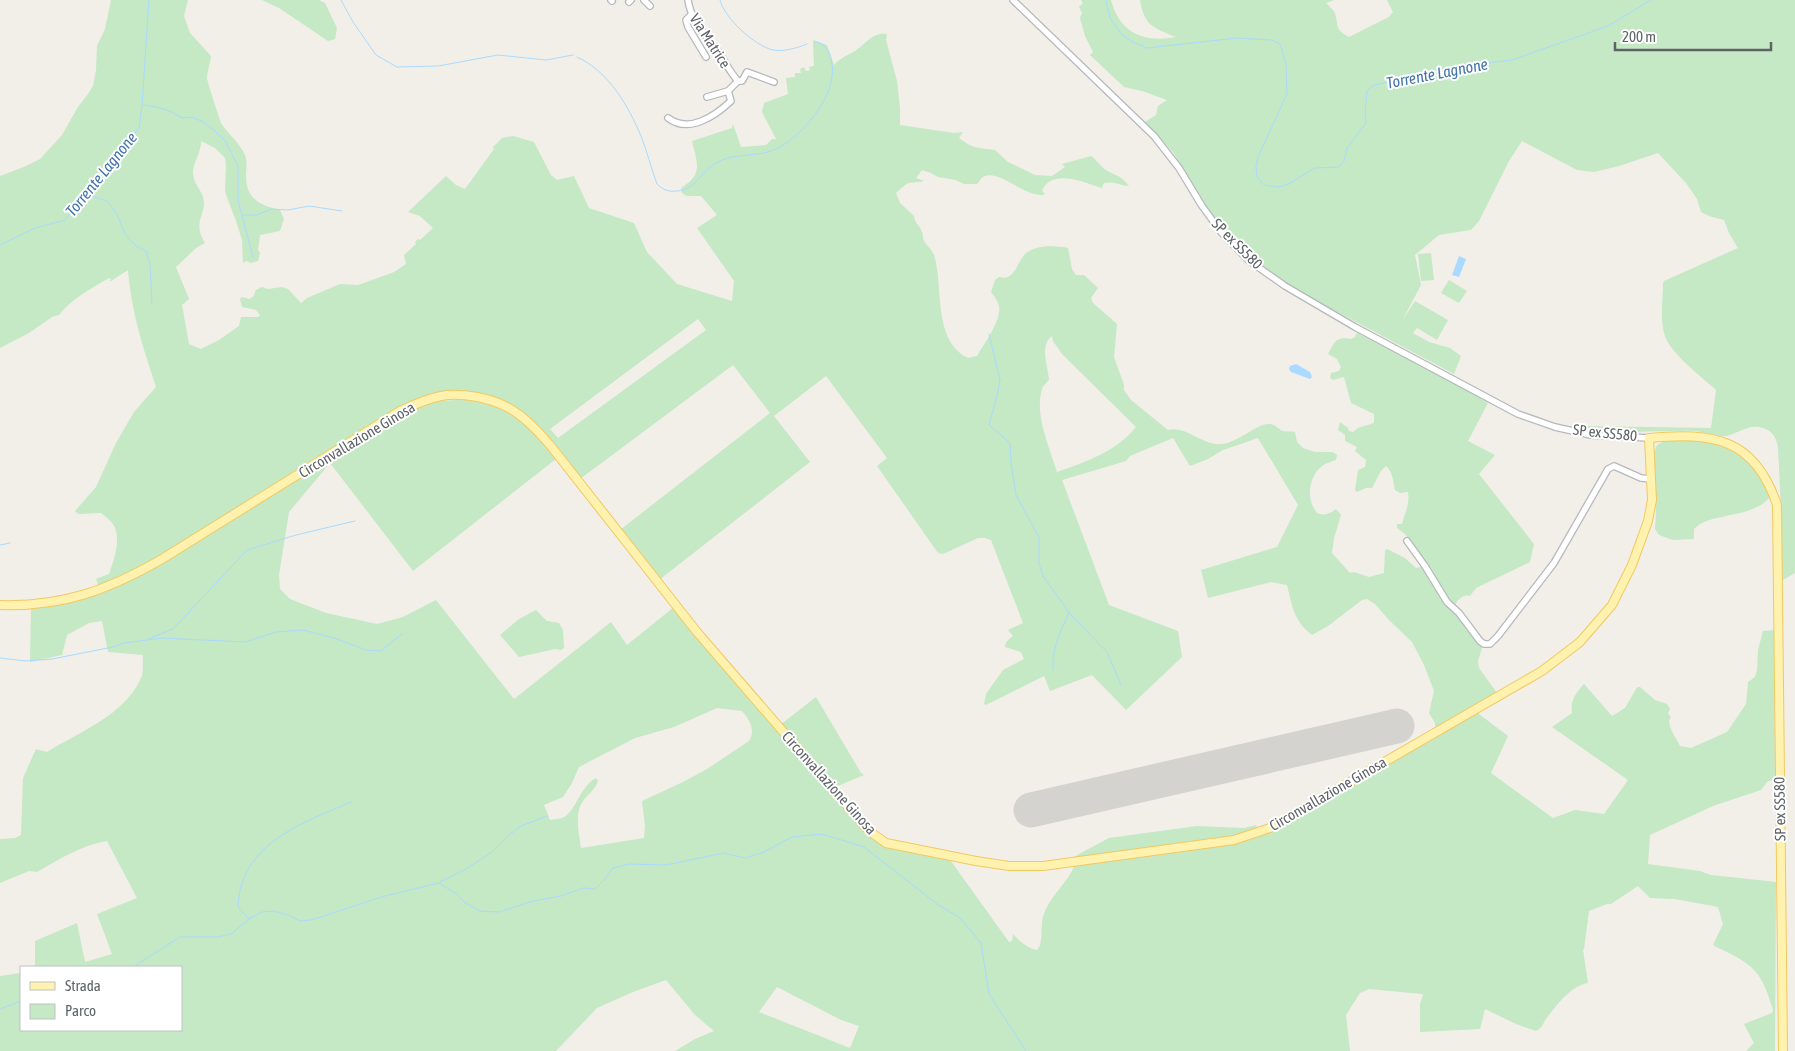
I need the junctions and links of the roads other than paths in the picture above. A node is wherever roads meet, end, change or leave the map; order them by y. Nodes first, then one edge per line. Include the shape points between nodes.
1 (644, 0) edge
2 (688, 0) edge
3 (1014, 0) edge
4 (650, 6) dead end
5 (692, 14) junction
6 (706, 56) dead end
7 (738, 81) junction
8 (774, 82) dead end
9 (728, 91) junction
10 (707, 97) dead end
11 (668, 118) dead end
12 (1649, 438) junction
13 (1652, 480) junction
14 (1407, 541) dead end
15 (0, 605) edge
16 (1783, 1051) edge

1 - 4 street
2 - 5 street, Via Matrice
3 - 12 street, SP ex SS580 via 1154,136 1221,232 1248,260 1285,286 1355,328 1518,414 1591,435
5 - 6 street via 686,20 688,27
5 - 7 street, Via Matrice
7 - 8 street via 742,81 747,72
7 - 9 street
9 - 10 street
9 - 11 street via 731,100 713,116 694,124
12 - 13 main road, Circonvallazione Ginosa
12 - 16 main road, SP ex SS580 via 1697,436 1726,442 1755,462 1766,476 1777,505
13 - 14 street via 1614,466 1608,469 1554,564 1490,644 1480,641 1447,602
13 - 15 main road, Circonvallazione Ginosa via 1652,500 1644,534 1612,605 1580,642 1542,671 1270,828 1234,840 1043,866 1009,866 886,843 869,831 697,632 550,444 530,423 509,408 489,401 468,396 442,396 400,411 162,559 107,588 49,603

